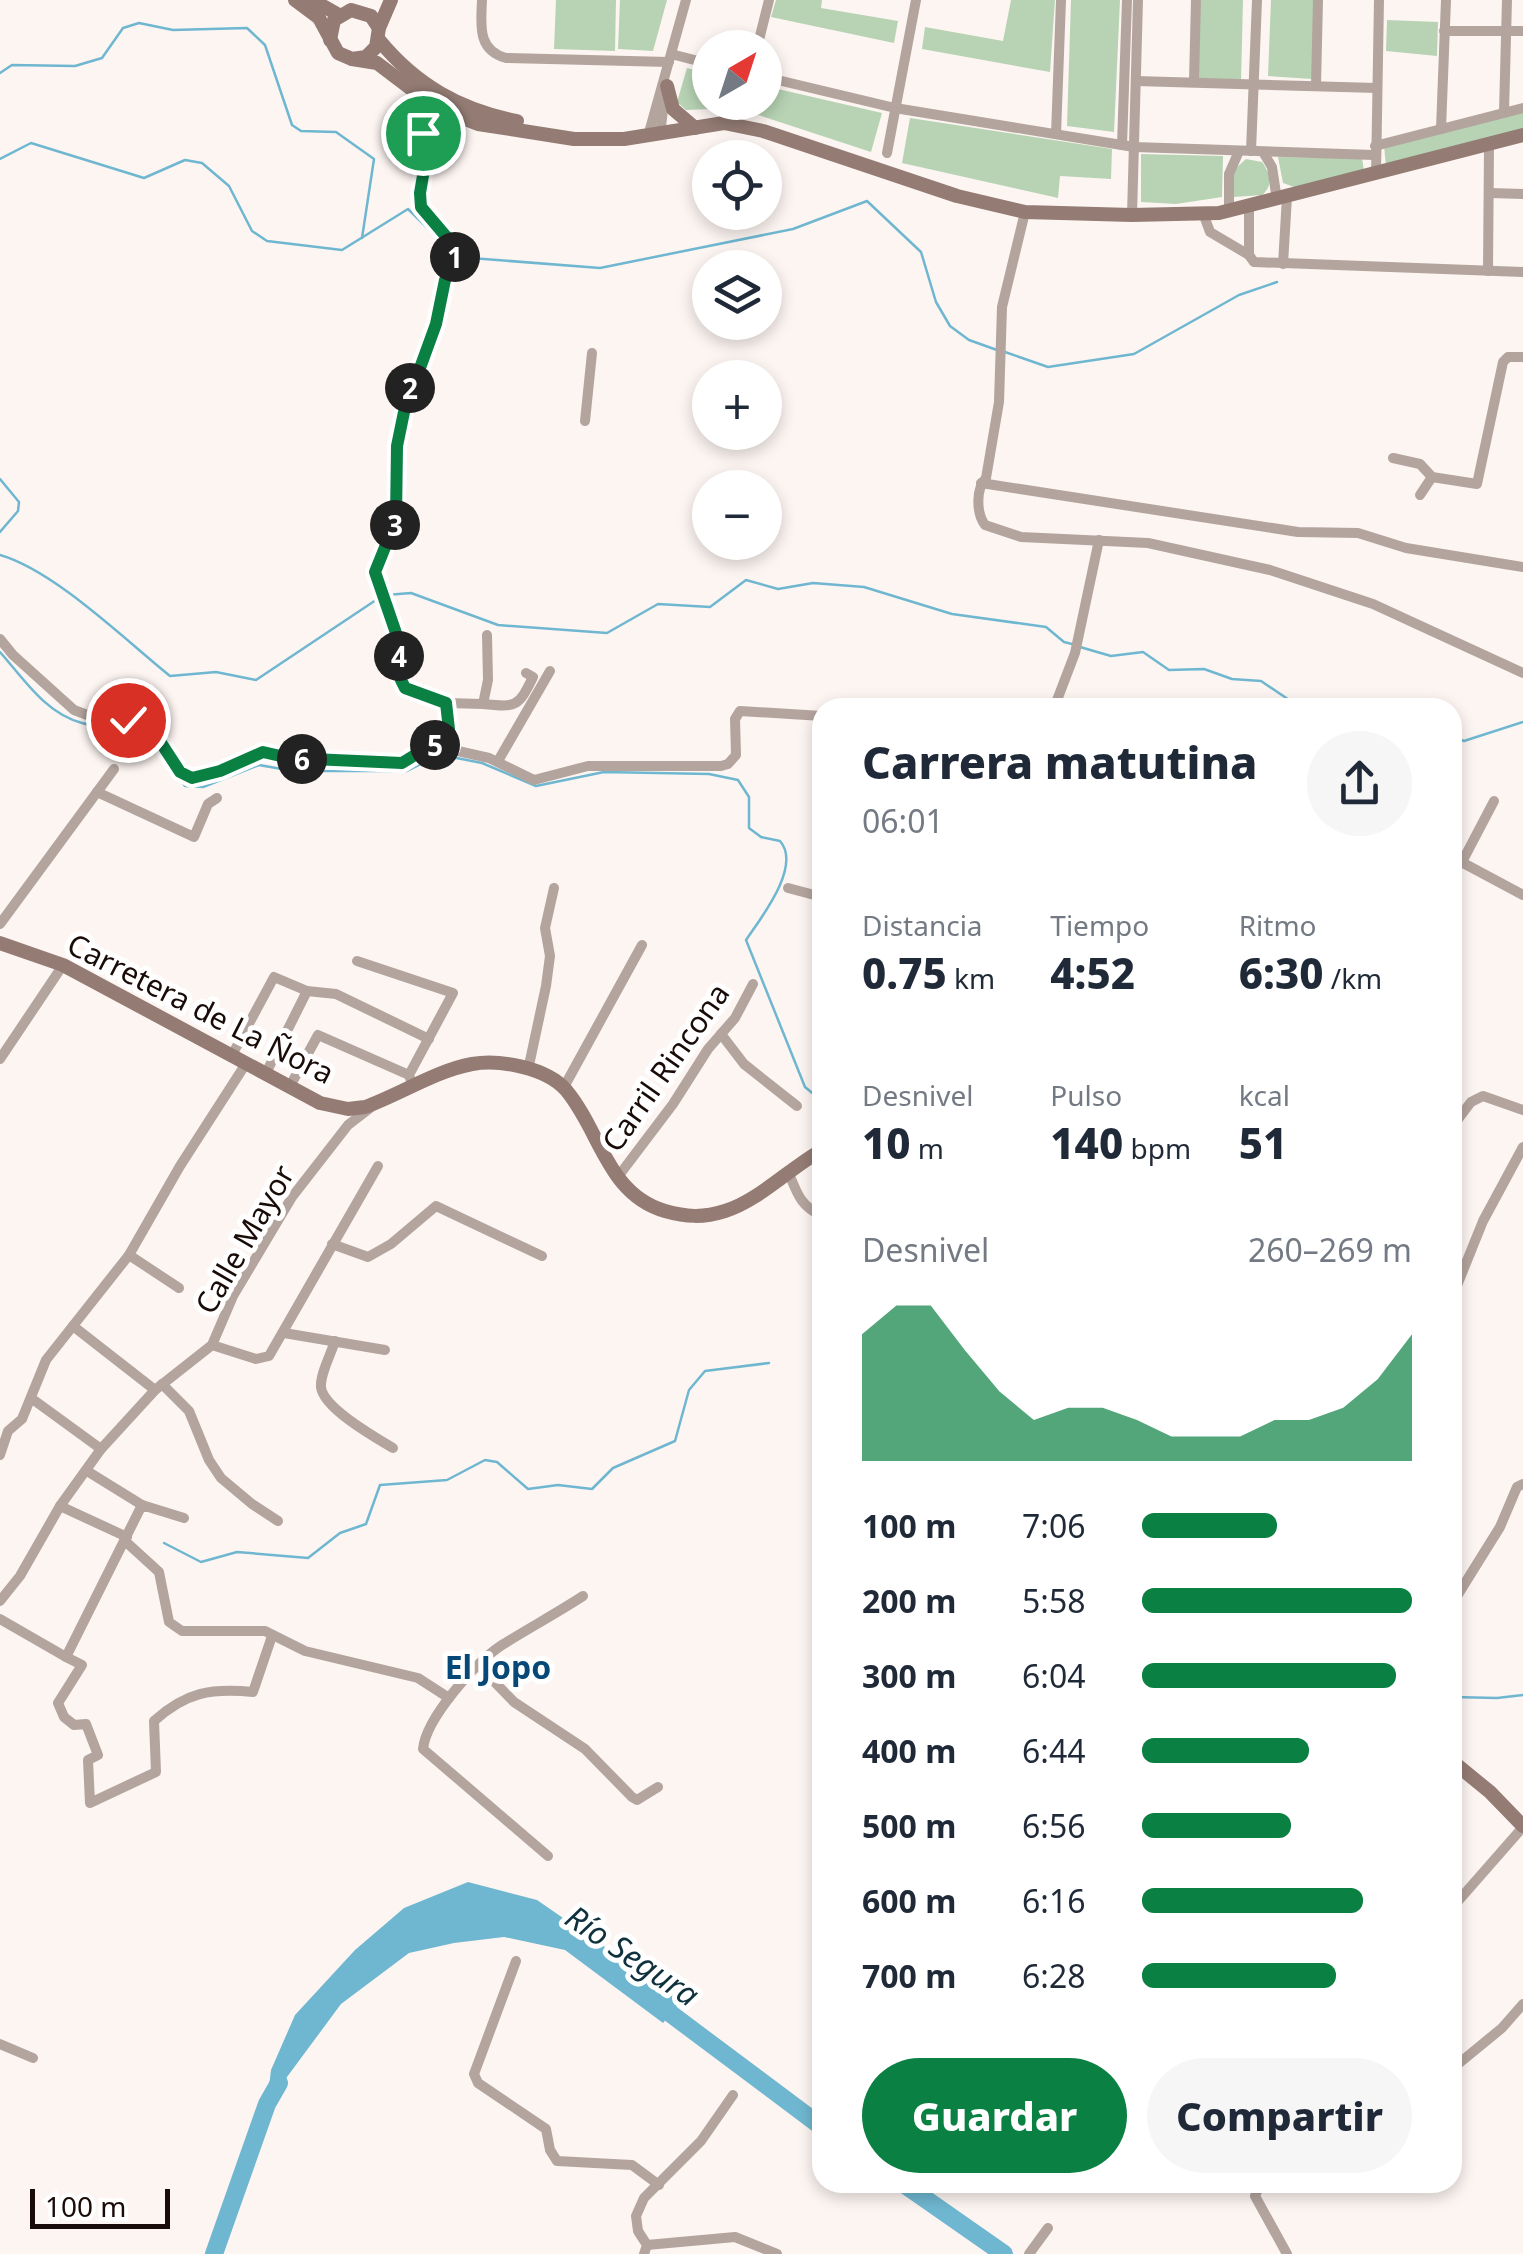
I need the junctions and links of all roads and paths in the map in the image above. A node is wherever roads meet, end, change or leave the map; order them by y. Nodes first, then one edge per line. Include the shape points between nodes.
1 (295, 0) edge
2 (312, 0) edge
3 (374, 0) edge
4 (391, 0) edge
5 (482, 0) edge
6 (686, 0) edge
7 (769, 0) edge
8 (916, 0) edge
9 (1061, 0) edge
10 (1126, 0) edge
11 (1138, 0) edge
12 (1196, 0) edge
13 (1257, 0) edge
14 (1318, 0) edge
15 (1379, 0) edge
16 (1446, 0) edge
17 (1507, 0) edge
18 (358, 10) junction
19 (339, 15) junction
20 (762, 30) edge
21 (1523, 30) edge
22 (1444, 31) junction
23 (1506, 31) junction
24 (379, 34) junction
25 (330, 41) junction
26 (670, 58) junction
27 (352, 60) junction
28 (692, 61) edge
29 (666, 80) junction
30 (782, 81) edge
31 (1136, 81) junction
32 (1194, 81) junction
33 (1254, 83) junction
34 (1316, 85) junction
35 (1376, 88) junction
36 (435, 100) junction
37 (895, 108) junction
38 (1523, 108) edge
39 (1504, 112) junction
40 (695, 128) junction
41 (1441, 129) junction
42 (1056, 134) junction
43 (654, 135) junction
44 (1523, 136) edge
45 (1128, 146) junction
46 (1489, 146) junction
47 (1374, 150) junction
48 (1251, 151) junction
49 (887, 153) dead end
50 (1376, 174) junction
51 (1490, 192) junction
52 (1523, 194) edge
53 (1282, 198) junction
54 (1249, 206) junction
55 (1229, 211) junction
56 (1025, 212) junction
57 (1203, 213) junction
58 (1132, 215) junction
59 (1249, 255) junction
60 (1283, 264) junction
61 (1488, 271) junction
62 (1523, 272) edge
63 (592, 353) dead end
64 (1523, 358) edge
65 (585, 421) dead end
66 (1393, 458) dead end
67 (1432, 477) junction
68 (980, 484) junction
69 (1477, 484) junction
70 (1420, 494) dead end
71 (1472, 498) dead end
72 (1099, 540) junction
73 (1523, 567) edge
74 (488, 635) dead end
75 (0, 639) edge
76 (550, 670) dead end
77 (526, 673) dead end
78 (1523, 673) edge
79 (1058, 698) edge
80 (446, 703) junction
81 (482, 704) junction
82 (812, 715) edge
83 (451, 747) junction
84 (498, 761) junction
85 (114, 769) dead end
86 (97, 792) junction
87 (217, 798) dead end
88 (1494, 801) dead end
89 (1462, 852) edge
90 (1462, 863) edge
91 (554, 888) dead end
92 (788, 888) dead end
93 (812, 894) edge
94 (1523, 895) edge
95 (0, 924) edge
96 (0, 943) edge
97 (642, 945) dead end
98 (357, 960) dead end
99 (64, 965) junction
100 (753, 984) dead end
101 (307, 992) junction
102 (721, 1034) junction
103 (428, 1039) junction
104 (0, 1059) edge
105 (238, 1061) junction
106 (528, 1070) junction
107 (265, 1076) junction
108 (411, 1081) junction
109 (564, 1087) junction
110 (289, 1088) junction
111 (381, 1101) junction
112 (329, 1106) junction
113 (797, 1106) dead end
114 (1523, 1110) edge
115 (1462, 1113) edge
116 (348, 1126) junction
117 (1523, 1146) edge
118 (812, 1156) edge
119 (378, 1166) dead end
120 (788, 1170) junction
121 (616, 1178) junction
122 (812, 1211) edge
123 (332, 1244) junction
124 (129, 1255) junction
125 (542, 1256) dead end
126 (1462, 1272) edge
127 (179, 1288) dead end
128 (73, 1326) junction
129 (284, 1333) junction
130 (335, 1341) junction
131 (212, 1346) junction
132 (385, 1350) dead end
133 (158, 1387) junction
134 (30, 1398) junction
135 (392, 1448) dead end
136 (101, 1450) junction
137 (0, 1455) edge
138 (87, 1471) junction
139 (1523, 1484) edge
140 (142, 1505) junction
141 (60, 1506) junction
142 (184, 1518) dead end
143 (278, 1521) dead end
144 (126, 1539) junction
145 (1462, 1588) edge
146 (2, 1595) edge
147 (583, 1596) dead end
148 (0, 1619) edge
149 (272, 1636) junction
150 (66, 1656) junction
151 (480, 1667) junction
152 (449, 1698) junction
153 (1462, 1769) edge
154 (658, 1787) dead end
155 (1523, 1826) edge
156 (548, 1856) dead end
157 (1462, 1896) edge
158 (516, 1962) dead end
159 (1523, 2004) edge
160 (0, 2044) edge
161 (33, 2058) dead end
162 (1462, 2061) edge
163 (733, 2095) dead end
164 (659, 2185) junction
165 (1257, 2193) edge
166 (1048, 2228) dead end
167 (646, 2249) edge
168 (777, 2254) edge
169 (1029, 2254) edge
170 (1287, 2254) edge

1 - 25 main road via 319,18
2 - 19 main road
3 - 18 main road
4 - 24 main road
5 - 26 street via 482,38 506,58
6 - 26 street
7 - 20 street
8 - 37 street
9 - 42 street
10 - 45 street
11 - 31 street
12 - 32 street
13 - 33 street
14 - 34 street
15 - 35 street
16 - 22 street
17 - 23 street
18 - 19 main road
18 - 24 main road via 371,16
19 - 25 main road
21 - 23 street
22 - 23 street
22 - 41 street
23 - 39 street
24 - 27 main road via 366,57
24 - 36 main road
25 - 27 main road
26 - 28 street
26 - 29 street
27 - 36 main road via 377,63
29 - 40 main road via 673,109
29 - 43 street
30 - 37 street
31 - 32 street
31 - 45 street
32 - 33 street
33 - 34 street
33 - 48 street
34 - 35 street
35 - 47 street
36 - 43 main road via 616,139
36 - 80 street via 423,133 419,200 455,256 404,412 396,520 375,572 396,633 405,688
37 - 42 street
37 - 49 street
38 - 39 street
39 - 41 street
40 - 43 main road
40 - 56 main road via 724,123 763,131
41 - 47 street
42 - 45 street
44 - 46 main road
45 - 48 street
45 - 58 street
46 - 50 main road
46 - 51 street
47 - 48 street
47 - 50 street
48 - 53 street via 1272,168
48 - 55 street via 1229,174
50 - 53 main road
51 - 52 street
51 - 61 street
53 - 54 main road
53 - 60 street
54 - 55 main road
54 - 59 street
55 - 57 main road
56 - 58 main road
56 - 68 street via 1002,307 999,402
57 - 58 main road
57 - 59 street via 1210,232
59 - 60 street via 1254,262
60 - 61 street
61 - 62 street
63 - 65 street
64 - 69 street via 1503,362
66 - 67 street via 1420,464
67 - 69 street
67 - 70 street
68 - 72 street via 979,514 990,529
68 - 73 street via 1298,532 1358,532 1406,548
69 - 71 street
72 - 78 street via 1148,543 1270,570 1373,604
72 - 79 street via 1075,653
74 - 81 street
75 - 83 street via 74,710 152,729 186,776 203,776 263,752 402,763 431,745
76 - 84 street
77 - 81 street via 533,677 522,700
80 - 81 street
80 - 83 street
82 - 84 street via 740,711 736,755 721,766 588,766 534,780
83 - 84 street
85 - 86 street
86 - 87 street via 194,837
86 - 95 street
88 - 89 street
90 - 94 street
91 - 106 street via 545,928 546,986
92 - 93 street
96 - 99 main road, Carretera de La Ñora
97 - 109 street
98 - 103 street via 453,993
99 - 104 street
99 - 105 main road, Carretera de La Ñora
100 - 102 street, Carril Rincona
101 - 103 street via 336,994
101 - 105 street via 274,977
101 - 107 street
102 - 113 street via 744,1064
102 - 121 street, Carril Rincona
103 - 108 street
105 - 107 main road, Carretera de La Ñora
105 - 124 street
106 - 108 main road, Carretera de La Ñora via 472,1064
106 - 109 main road, Carretera de La Ñora
107 - 110 main road, Carretera de La Ñora
108 - 110 street via 318,1035
108 - 111 main road, Carretera de La Ñora
109 - 121 main road
110 - 112 main road, Carretera de La Ñora
111 - 112 main road, Carretera de La Ñora via 356,1109
111 - 116 street, Calle Mayor
112 - 116 street via 346,1116
114 - 115 street via 1483,1096
116 - 131 street, Calle Mayor via 292,1197 232,1296
117 - 126 street
118 - 120 main road
119 - 123 street
120 - 121 main road via 744,1203 690,1218 644,1205
120 - 122 street via 800,1201
123 - 125 street via 368,1257 436,1206
123 - 129 street
124 - 127 street
124 - 128 street
128 - 133 street
128 - 134 street via 46,1360
129 - 130 street
129 - 131 street via 262,1359
130 - 132 street
130 - 135 street via 324,1394 360,1429
131 - 133 street, Calle Mayor
133 - 136 street, Calle Mayor
133 - 143 street via 189,1410 221,1478
134 - 136 street
134 - 137 street
136 - 138 street, Calle Mayor
138 - 140 street
138 - 141 street, Calle Mayor
139 - 145 street
140 - 142 street
140 - 144 street
141 - 144 street
141 - 146 street, Calle Mayor
144 - 149 street via 159,1572 174,1628
144 - 150 street
147 - 151 street via 499,1647
148 - 150 street
149 - 150 street via 253,1692 211,1690 162,1714 154,1721 156,1772 90,1803 88,1760 98,1756 86,1724 74,1725 58,1702 82,1665
149 - 152 street via 305,1651 418,1678
151 - 152 street
151 - 154 street via 514,1702 585,1749 632,1797
152 - 156 street via 423,1749
153 - 155 main road
155 - 157 street
158 - 164 street via 474,2074 478,2083 546,2130 557,2161 632,2165
159 - 162 street
160 - 161 street
163 - 164 street
164 - 167 street via 636,2216
165 - 170 street
166 - 169 street
167 - 168 street via 735,2237

